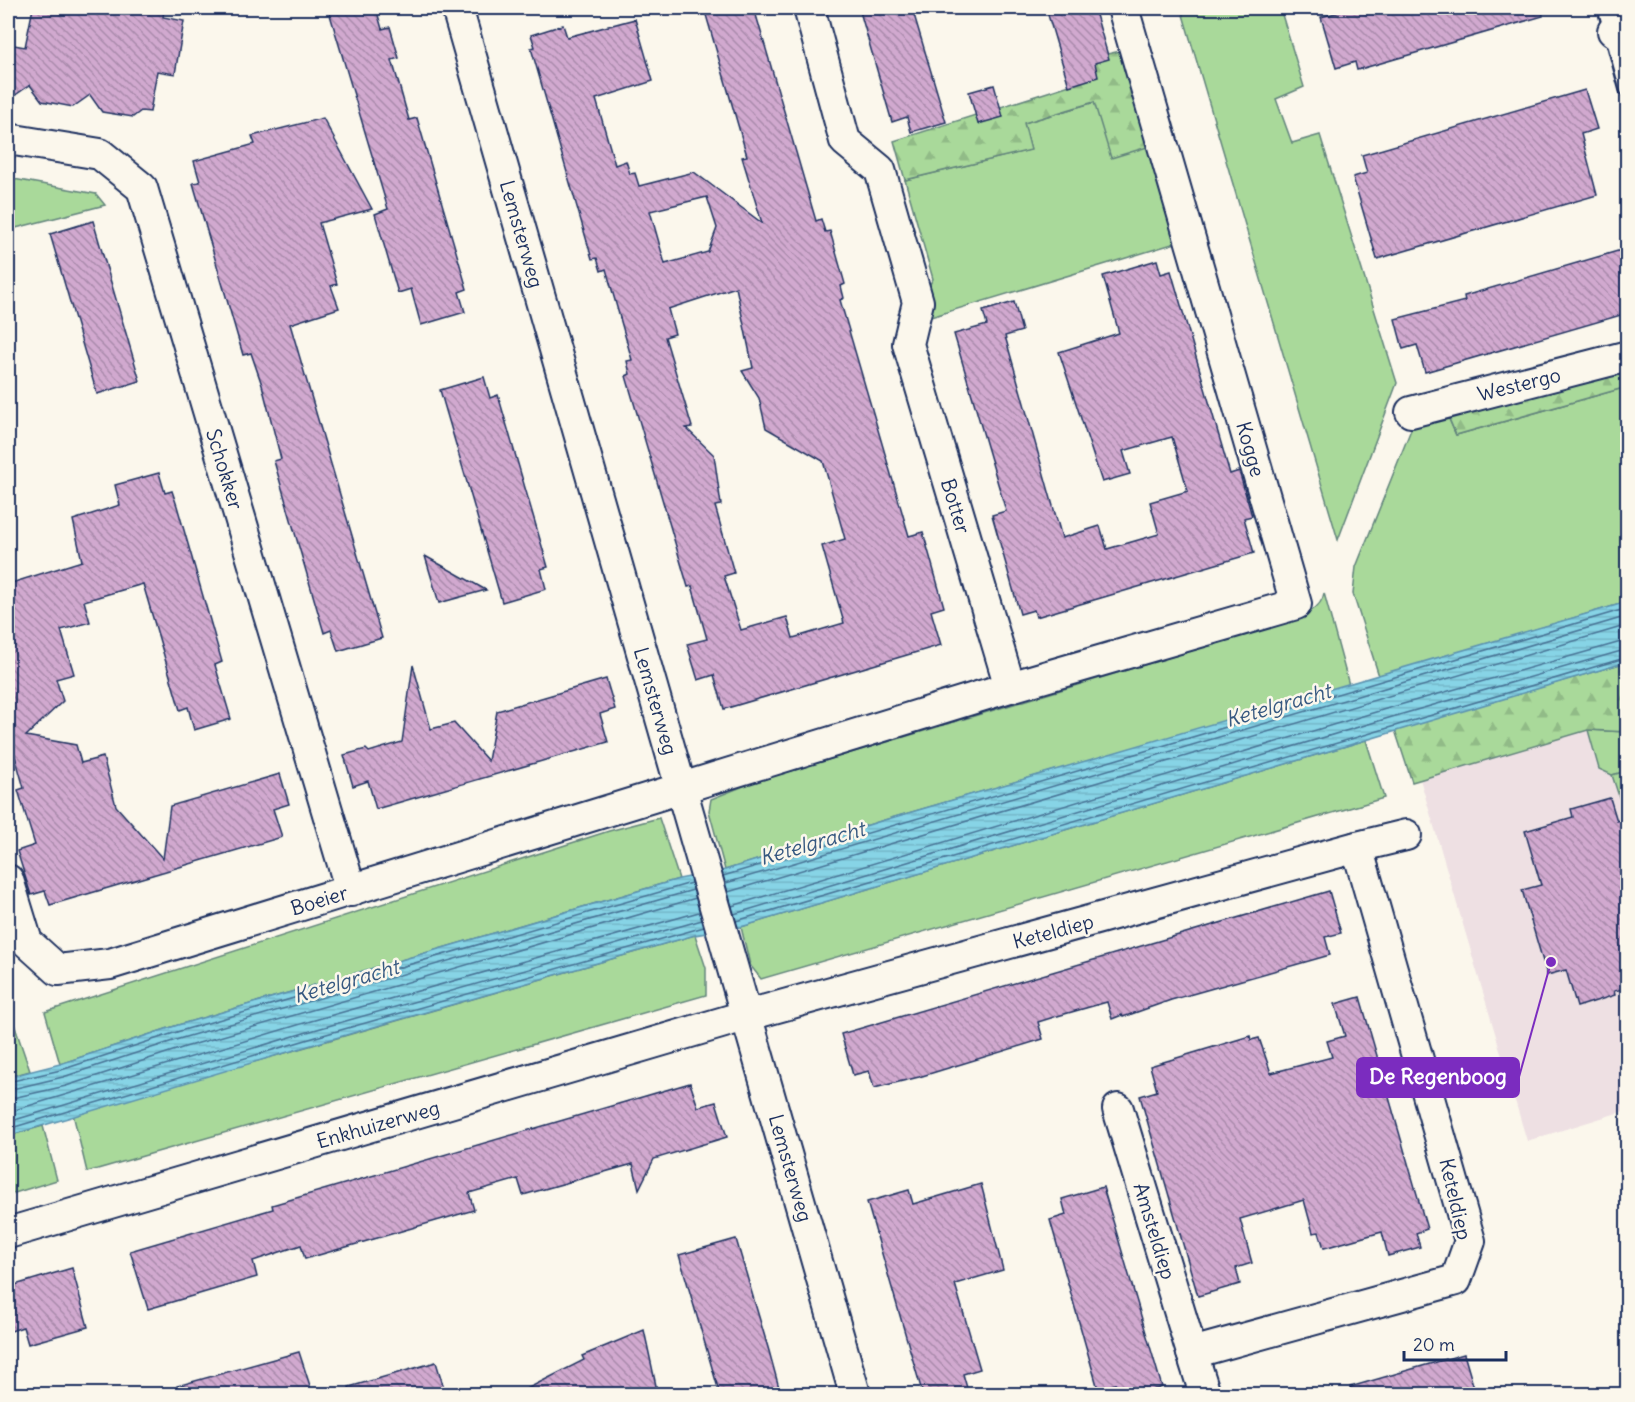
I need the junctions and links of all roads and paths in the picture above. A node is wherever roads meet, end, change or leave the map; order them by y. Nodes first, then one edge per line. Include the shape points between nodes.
1 (457, 8) edge
2 (809, 8) edge
3 (1123, 8) edge
4 (1615, 22) edge
5 (1628, 89) edge
6 (8, 139) edge
7 (1628, 356) edge
8 (1411, 412) dead end
9 (1010, 687) junction
10 (681, 790) junction
11 (1406, 835) dead end
12 (1357, 847) junction
13 (8, 880) edge
14 (351, 891) junction
15 (748, 1015) junction
16 (1118, 1109) dead end
17 (8, 1233) edge
18 (1192, 1353) junction
19 (855, 1395) edge
20 (1205, 1395) edge

1 - 10 street, Lemsterweg
2 - 9 street, Botter via 845,141 880,170 918,302 908,344
3 - 9 street, Kogge via 1296,604
4 - 5 lane
6 - 14 street, Schokker via 100,154 142,188
7 - 8 street, Westergo
9 - 10 street
10 - 14 street, Boeier
10 - 15 street, Lemsterweg
11 - 12 street, Keteldiep
12 - 15 street, Keteldiep
12 - 18 street, Keteldiep via 1470,1241 1456,1280
13 - 14 street, Boeier via 27,942 58,970 110,964
15 - 17 street, Enkhuizerweg
15 - 19 street, Lemsterweg
16 - 18 street, Amsteldiep
18 - 20 street

